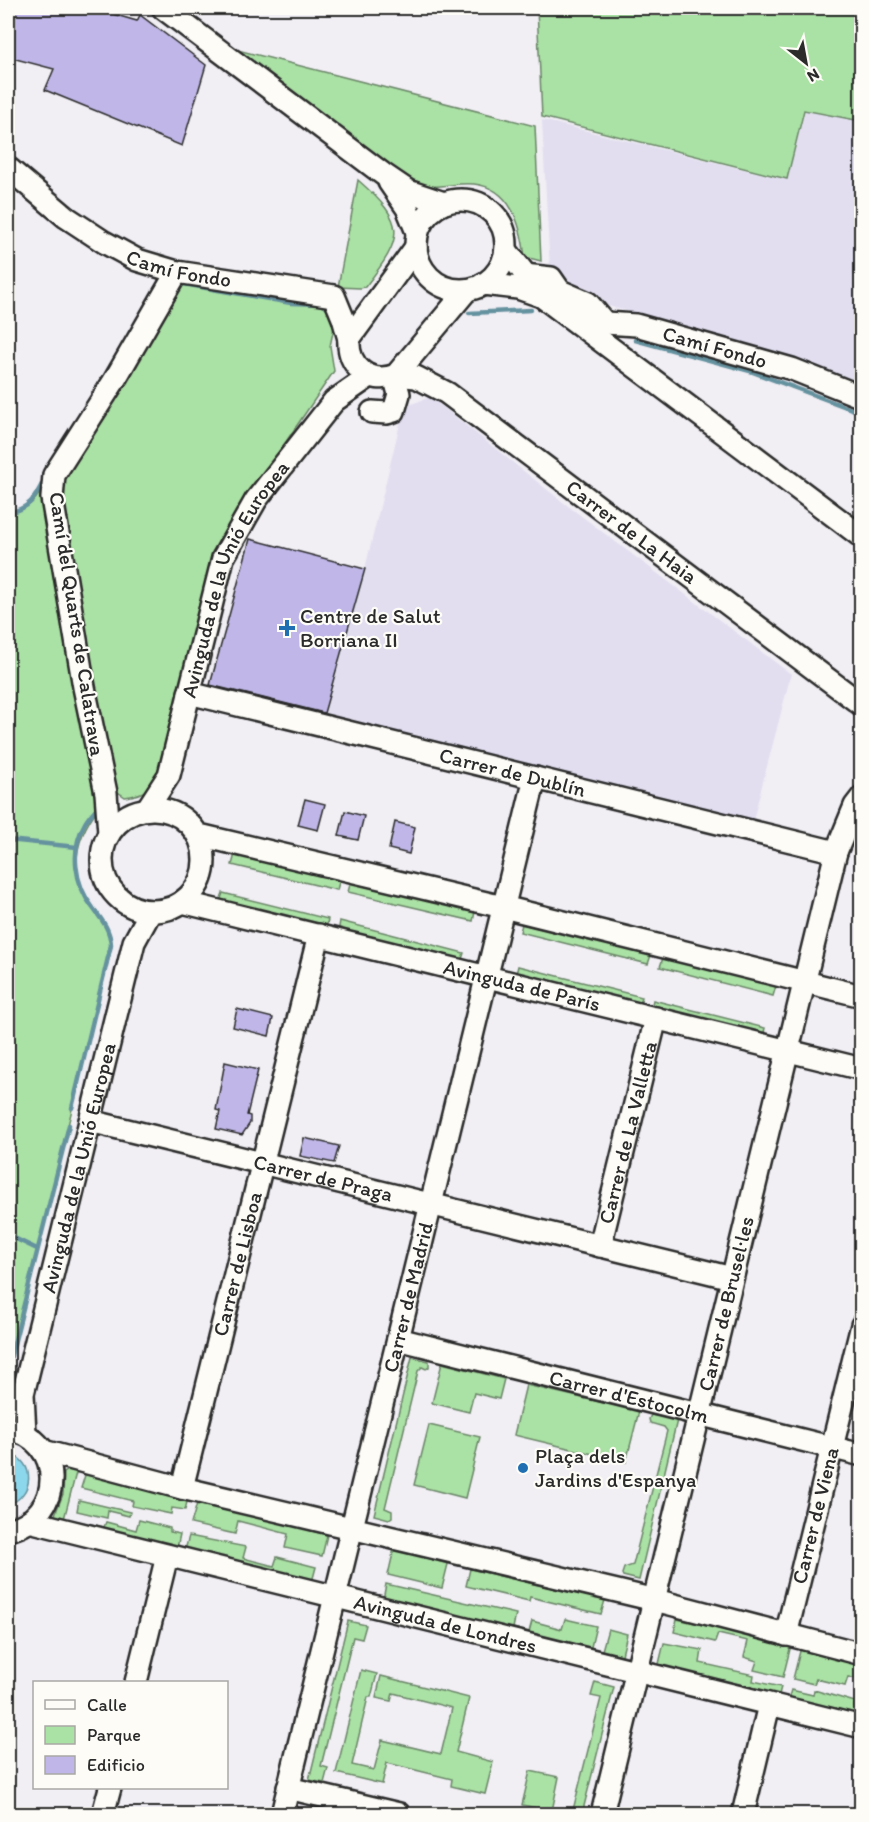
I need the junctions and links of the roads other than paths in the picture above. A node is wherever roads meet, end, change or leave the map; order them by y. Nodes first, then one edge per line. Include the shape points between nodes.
1 (163, 8) edge
2 (8, 168) edge
3 (383, 174) junction
4 (444, 203) junction
5 (417, 240) junction
6 (506, 250) junction
7 (177, 272) junction
8 (550, 279) junction
9 (475, 287) junction
10 (563, 312) junction
11 (605, 323) junction
12 (349, 347) junction
13 (620, 353) junction
14 (395, 375) junction
15 (370, 376) junction
16 (861, 397) edge
17 (334, 401) junction
18 (372, 412) dead end
19 (861, 537) edge
20 (189, 693) junction
21 (861, 705) edge
22 (169, 775) junction
23 (535, 778) junction
24 (106, 793) junction
25 (861, 797) edge
26 (138, 812) junction
27 (175, 813) junction
28 (109, 833) junction
29 (199, 835) junction
30 (836, 852) junction
31 (123, 902) junction
32 (182, 902) junction
33 (503, 908) junction
34 (151, 911) junction
35 (319, 935) junction
36 (134, 942) junction
37 (486, 976) junction
38 (804, 982) junction
39 (861, 996) edge
40 (656, 1018) junction
41 (788, 1051) junction
42 (861, 1069) edge
43 (90, 1121) junction
44 (262, 1163) junction
45 (431, 1205) junction
46 (600, 1246) junction
47 (732, 1278) junction
48 (861, 1325) edge
49 (398, 1339) junction
50 (23, 1394) junction
51 (8, 1412) edge
52 (699, 1416) junction
53 (16, 1431) edge
54 (832, 1448) junction
55 (43, 1451) junction
56 (861, 1455) edge
57 (182, 1488) junction
58 (29, 1521) junction
59 (352, 1528) junction
60 (8, 1530) edge
61 (167, 1556) junction
62 (334, 1598) junction
63 (655, 1600) junction
64 (786, 1635) junction
65 (861, 1654) edge
66 (638, 1672) junction
67 (136, 1681) edge
68 (769, 1705) junction
69 (861, 1727) edge
70 (288, 1788) junction
71 (110, 1789) edge
72 (103, 1815) edge
73 (282, 1815) edge
74 (399, 1815) edge
75 (602, 1815) edge
76 (743, 1815) edge

1 - 3 street
2 - 7 street, Camí Fondo via 66,217 104,242 137,260
3 - 4 street via 408,191
3 - 5 street via 407,208
4 - 5 street via 427,214
4 - 6 street via 465,200 493,212 504,230
5 - 9 street via 422,267 436,283 446,288
5 - 12 street, Avinguda de la Unió Europea
6 - 8 street via 524,274
6 - 9 street via 499,270
7 - 12 street, Camí Fondo via 334,296 344,318
7 - 24 street, Camí del Quarts de Calatrava via 54,475 52,498
8 - 9 street via 518,288
8 - 10 street
8 - 11 street via 560,291 588,303
9 - 14 street
10 - 11 street, Camí Fondo
10 - 13 street
11 - 13 street
11 - 16 street, Camí Fondo via 636,326 792,369
12 - 15 street via 354,364
12 - 17 street, Avinguda de la Unió Europea
13 - 19 street
14 - 15 street
14 - 18 street via 399,394 394,411
14 - 21 street, Carrer de La Haia via 416,377 447,393
15 - 17 street, Avinguda de la Unió Europea
17 - 20 street, Avinguda de la Unió Europea via 256,500 222,558
20 - 22 street, Avinguda de la Unió Europea
20 - 23 street, Carrer de Dublín
22 - 26 street, Avinguda de la Unió Europea
22 - 27 street, Avinguda de la Unió Europea
23 - 30 street, Carrer de Dublín
23 - 33 street, Carrer de Madrid
24 - 26 street
24 - 28 street, Camí del Quarts de Calatrava
25 - 30 street, Carrer de Brusel·les
26 - 27 street via 157,808
26 - 28 street via 118,822
27 - 29 street
28 - 31 street via 101,862 104,878
29 - 32 street via 205,865 193,892
29 - 33 street
30 - 38 street, Carrer de Brusel·les
31 - 34 street
31 - 36 street, Avinguda de la Unió Europea
32 - 34 street via 162,911
32 - 35 street, Avinguda de París
33 - 37 street, Carrer de Madrid
33 - 38 street
34 - 36 street, Avinguda de la Unió Europea
35 - 37 street, Avinguda de París
35 - 44 street, Carrer de Lisboa
36 - 43 street, Avinguda de la Unió Europea
37 - 40 street, Avinguda de París
37 - 45 street, Carrer de Madrid
38 - 39 street
38 - 41 street, Carrer de Brusel·les
40 - 41 street, Avinguda de París
40 - 46 street, Carrer de La Valletta
41 - 42 street, Avinguda de París
41 - 47 street, Carrer de Brusel·les
43 - 44 street, Carrer de Praga
43 - 50 street, Avinguda de la Unió Europea
44 - 45 street, Carrer de Praga
44 - 57 street, Carrer de Lisboa
45 - 46 street, Carrer de Praga
45 - 49 street, Carrer de Madrid
46 - 47 street, Carrer de Praga
47 - 52 street, Carrer de Brusel·les
48 - 54 street, Carrer de Viena
49 - 52 street, Carrer d'Estocolm
49 - 59 street, Carrer de Madrid
50 - 51 street, Avinguda de la Unió Europea
50 - 53 street, Avinguda de la Unió Europea
52 - 54 street, Carrer d'Estocolm
52 - 63 street, Carrer de Brusel·les
53 - 55 street
54 - 56 street, Carrer d'Estocolm
54 - 64 street, Carrer de Viena
55 - 57 street
55 - 58 street via 49,1462 50,1489 39,1512
57 - 59 street
58 - 60 street
58 - 61 street, Avinguda de Londres
59 - 62 street, Carrer de Madrid
59 - 63 street
61 - 62 street, Avinguda de Londres
61 - 67 street
62 - 66 street, Avinguda de Londres
62 - 70 street, Carrer de Madrid
63 - 64 street
63 - 66 street, Carrer de Brusel·les
64 - 65 street
66 - 68 street, Avinguda de Londres
66 - 75 street, Carrer de Brusel·les
68 - 69 street, Avinguda de Londres
68 - 76 street
70 - 73 street, Carrer de Madrid
70 - 74 street
71 - 72 street

